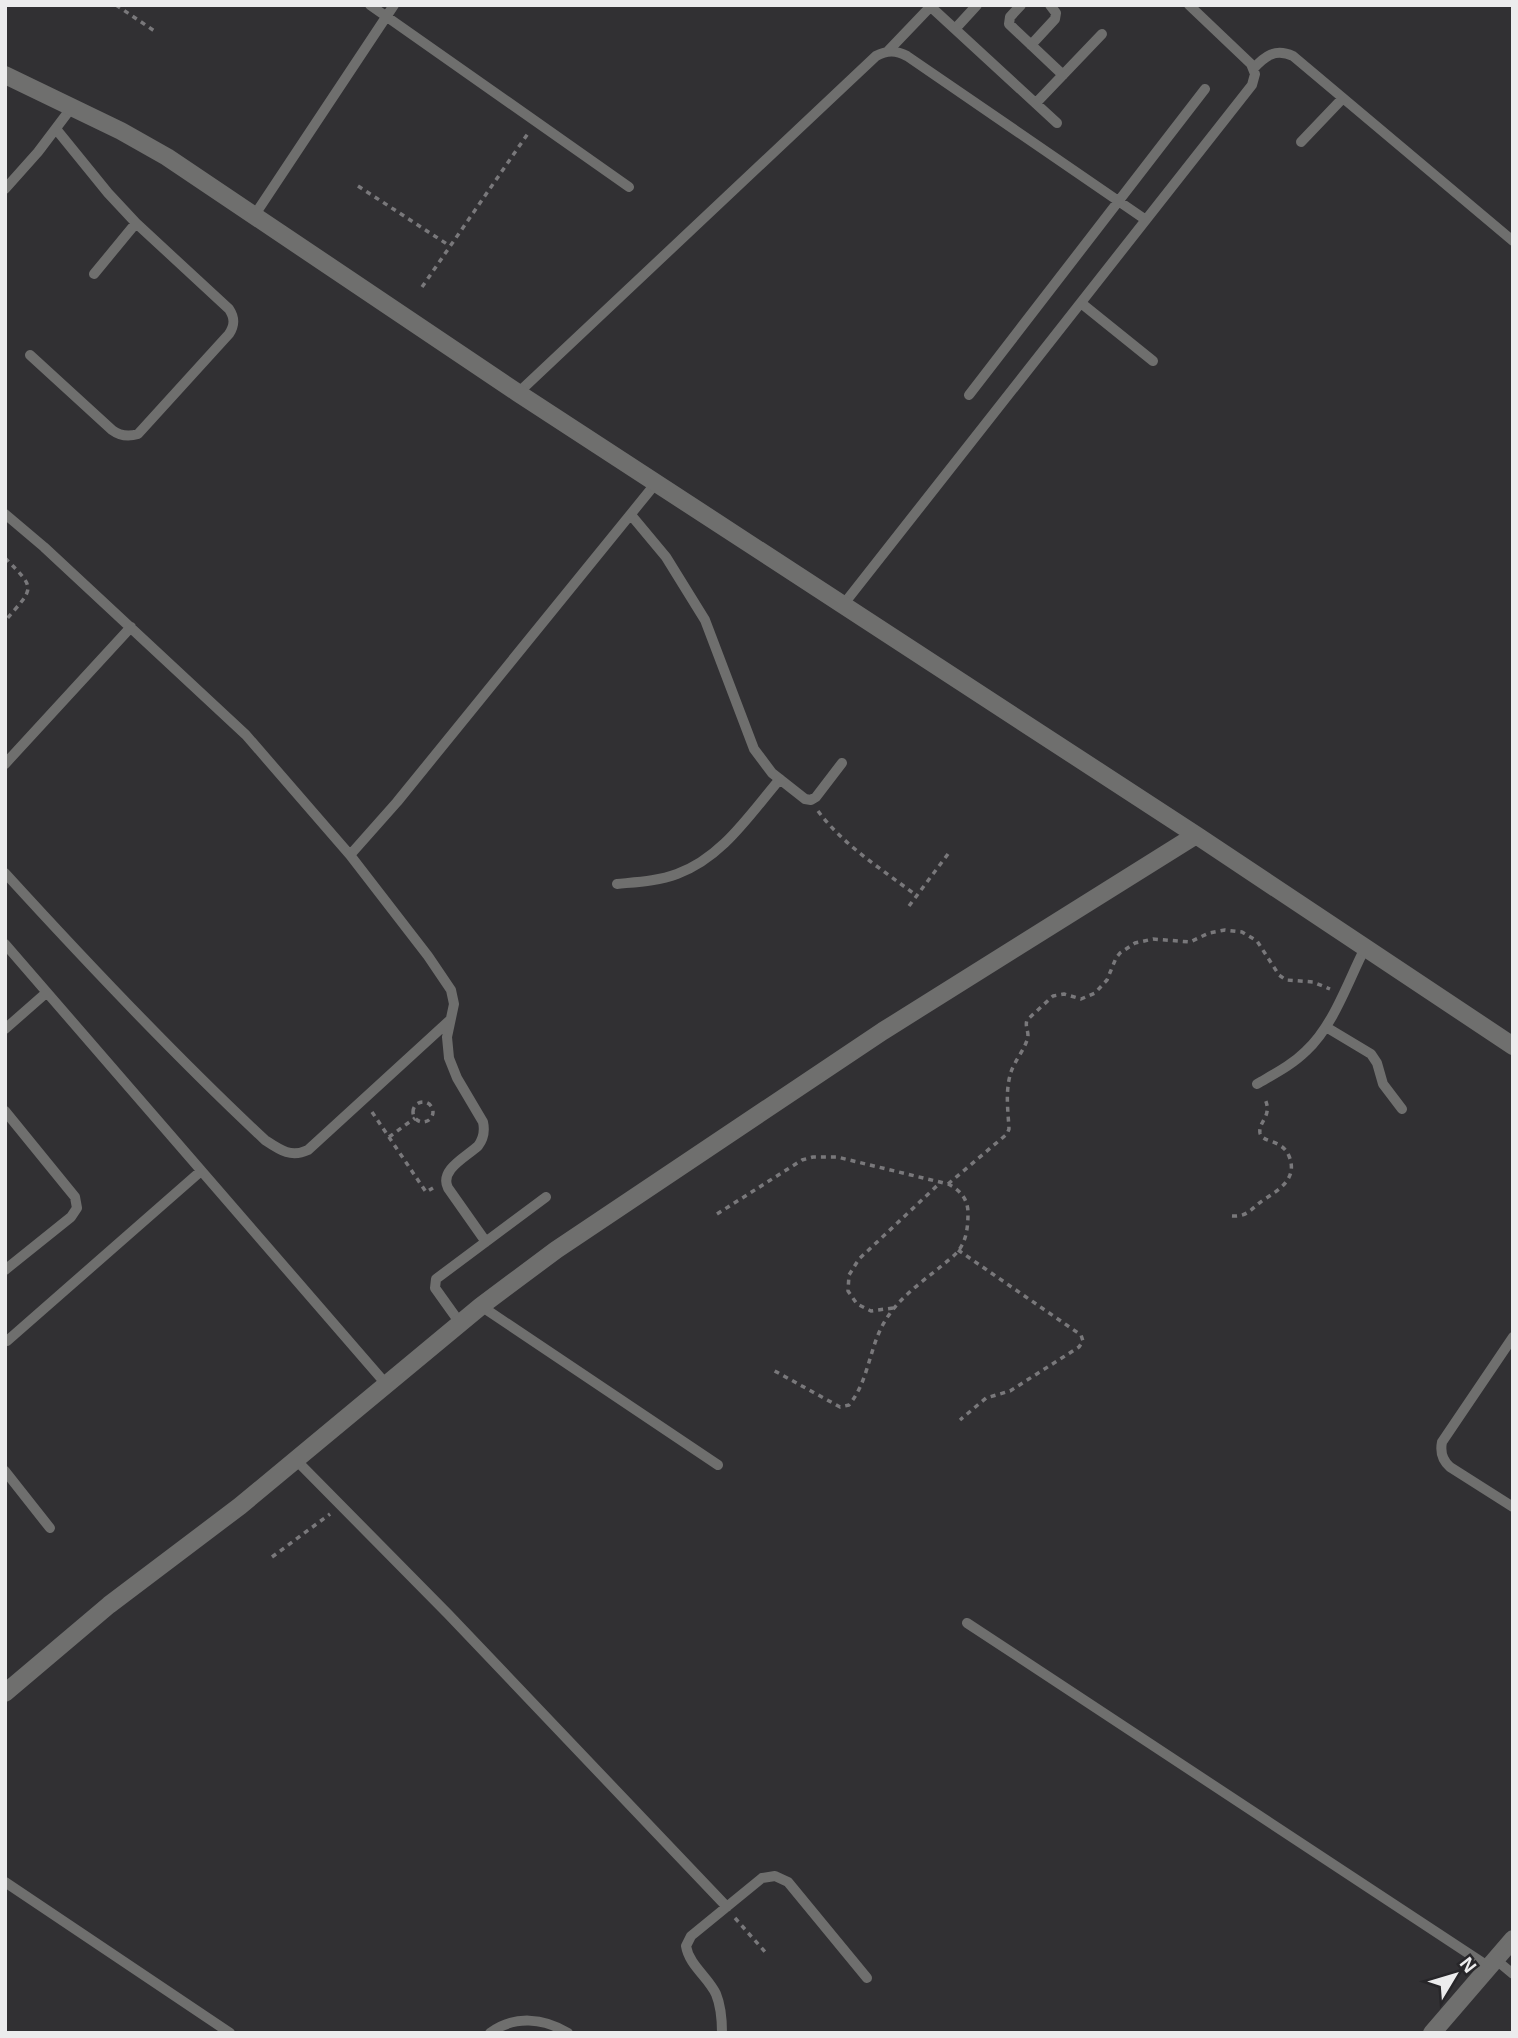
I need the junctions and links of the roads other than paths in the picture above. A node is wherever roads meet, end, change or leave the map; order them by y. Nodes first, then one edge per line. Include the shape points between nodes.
1 (370, 5) edge
2 (394, 5) edge
3 (977, 5) edge
4 (1021, 5) edge
5 (1050, 5) edge
6 (1189, 5) edge
7 (932, 6) edge
8 (386, 16) junction
9 (955, 29) junction
10 (1102, 34) dead end
11 (1031, 45) junction
12 (888, 51) junction
13 (1254, 69) junction
14 (5, 75) edge
15 (1063, 75) junction
16 (1205, 89) dead end
17 (1343, 98) junction
18 (1036, 103) junction
19 (72, 107) junction
20 (1057, 123) dead end
21 (56, 130) junction
22 (1301, 142) dead end
23 (629, 187) dead end
24 (5, 189) edge
25 (1118, 203) junction
26 (254, 216) junction
27 (1146, 220) junction
28 (136, 223) junction
29 (1513, 241) edge
30 (94, 274) dead end
31 (1081, 303) junction
32 (30, 355) dead end
33 (1153, 361) dead end
34 (518, 393) junction
35 (969, 395) dead end
36 (656, 483) junction
37 (5, 514) edge
38 (631, 515) junction
39 (843, 606) junction
40 (131, 627) junction
41 (842, 763) dead end
42 (5, 764) edge
43 (780, 779) junction
44 (1196, 835) junction
45 (350, 855) junction
46 (5, 873) edge
47 (618, 884) dead end
48 (5, 944) edge
49 (1365, 948) junction
50 (47, 993) junction
51 (452, 1019) junction
52 (1326, 1027) junction
53 (5, 1029) edge
54 (1512, 1044) edge
55 (1257, 1083) road end
56 (1402, 1109) dead end
57 (5, 1111) edge
58 (201, 1171) junction
59 (546, 1197) dead end
60 (486, 1242) junction
61 (5, 1269) edge
62 (481, 1306) junction
63 (460, 1323) junction
64 (1513, 1337) edge
65 (7, 1341) edge
66 (386, 1384) junction
67 (296, 1460) junction
68 (718, 1465) dead end
69 (5, 1471) edge
70 (1513, 1507) edge
71 (50, 1528) dead end
72 (967, 1623) dead end
73 (5, 1693) edge
74 (5, 1882) edge
75 (727, 1907) junction
76 (1513, 1940) edge
77 (1492, 1963) junction
78 (1513, 1974) edge
79 (867, 1978) dead end
80 (230, 2033) edge
81 (490, 2033) edge
82 (568, 2033) edge
83 (722, 2033) edge
84 (1432, 2033) edge

1 - 8 lane
2 - 8 lane
3 - 9 lane
4 - 11 lane via 1009,24
5 - 11 lane via 1055,19
6 - 13 lane
7 - 9 lane
7 - 12 lane
8 - 23 lane
8 - 26 lane
9 - 18 lane
10 - 15 lane
11 - 15 lane
12 - 25 lane via 907,55
12 - 34 lane via 876,56
13 - 17 lane via 1271,53 1285,53
13 - 27 lane via 1252,85
14 - 19 street
15 - 18 lane
16 - 25 lane
17 - 22 lane
17 - 29 lane
18 - 20 lane
19 - 21 lane
19 - 26 street via 144,143
21 - 24 lane
21 - 28 lane
25 - 27 lane
25 - 35 lane
26 - 34 street
27 - 31 lane
28 - 30 lane
28 - 32 lane via 229,309 234,322 229,334 138,434 131,436 112,430
31 - 33 lane
31 - 39 lane
34 - 36 street
36 - 38 lane
36 - 39 street
37 - 40 lane
38 - 43 lane via 666,557 705,620 754,749
38 - 45 lane
39 - 44 street
40 - 42 lane
40 - 45 lane via 246,735
41 - 43 lane via 811,800
43 - 47 lane via 708,858 662,879
44 - 49 street
44 - 62 street via 883,1031 621,1205
45 - 51 lane via 451,990
46 - 51 lane via 169,1049 265,1140 290,1153 308,1150
48 - 50 lane
49 - 52 lane
49 - 54 street
50 - 53 lane
50 - 58 lane
51 - 60 lane via 447,1037 449,1058 484,1128 482,1141 447,1172 445,1180
52 - 55 lane via 1296,1060
52 - 56 lane via 1371,1054 1383,1084
57 - 61 lane via 77,1202 71,1217
58 - 65 lane
58 - 66 lane
59 - 60 lane
60 - 63 lane via 436,1279 435,1288
62 - 63 street
62 - 68 lane
63 - 66 street
64 - 70 lane via 1441,1447 1450,1467
66 - 67 street
67 - 73 street via 109,1605
67 - 75 lane
69 - 71 lane
72 - 77 lane
74 - 80 lane
75 - 79 lane via 762,1878 782,1878
75 - 83 lane via 691,1936 686,1946 715,1992
76 - 77 street
77 - 78 lane
77 - 84 street
81 - 82 lane via 506,2024 532,2020

